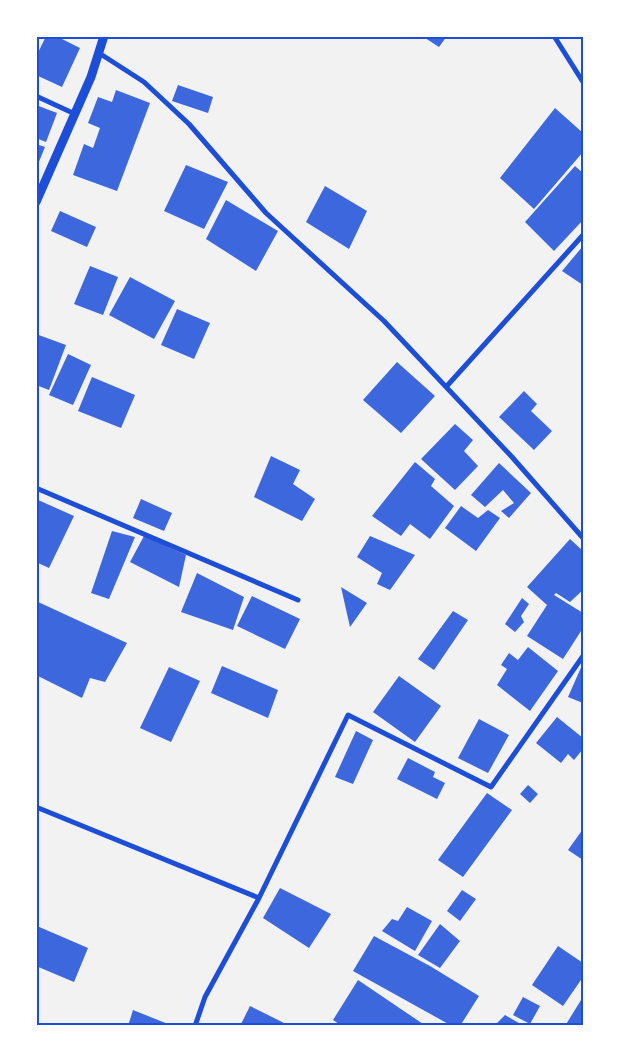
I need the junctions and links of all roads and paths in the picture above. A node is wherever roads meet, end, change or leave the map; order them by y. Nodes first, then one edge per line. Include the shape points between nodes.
1 (104, 36) edge
2 (554, 36) edge
3 (99, 53) junction
4 (583, 82) edge
5 (36, 96) edge
6 (75, 114) junction
7 (36, 202) edge
8 (583, 236) edge
9 (446, 387) junction
10 (36, 488) edge
11 (583, 538) edge
12 (298, 600) dead end
13 (583, 656) edge
14 (36, 807) edge
15 (259, 898) junction
16 (196, 1026) edge

1 - 3 street
2 - 4 street
3 - 6 street
3 - 9 street via 144,82 189,124 266,213 384,322
5 - 6 street
6 - 7 street
8 - 9 street
9 - 11 street
10 - 12 street
13 - 15 street via 491,787 348,715
14 - 15 street
15 - 16 street via 205,997

